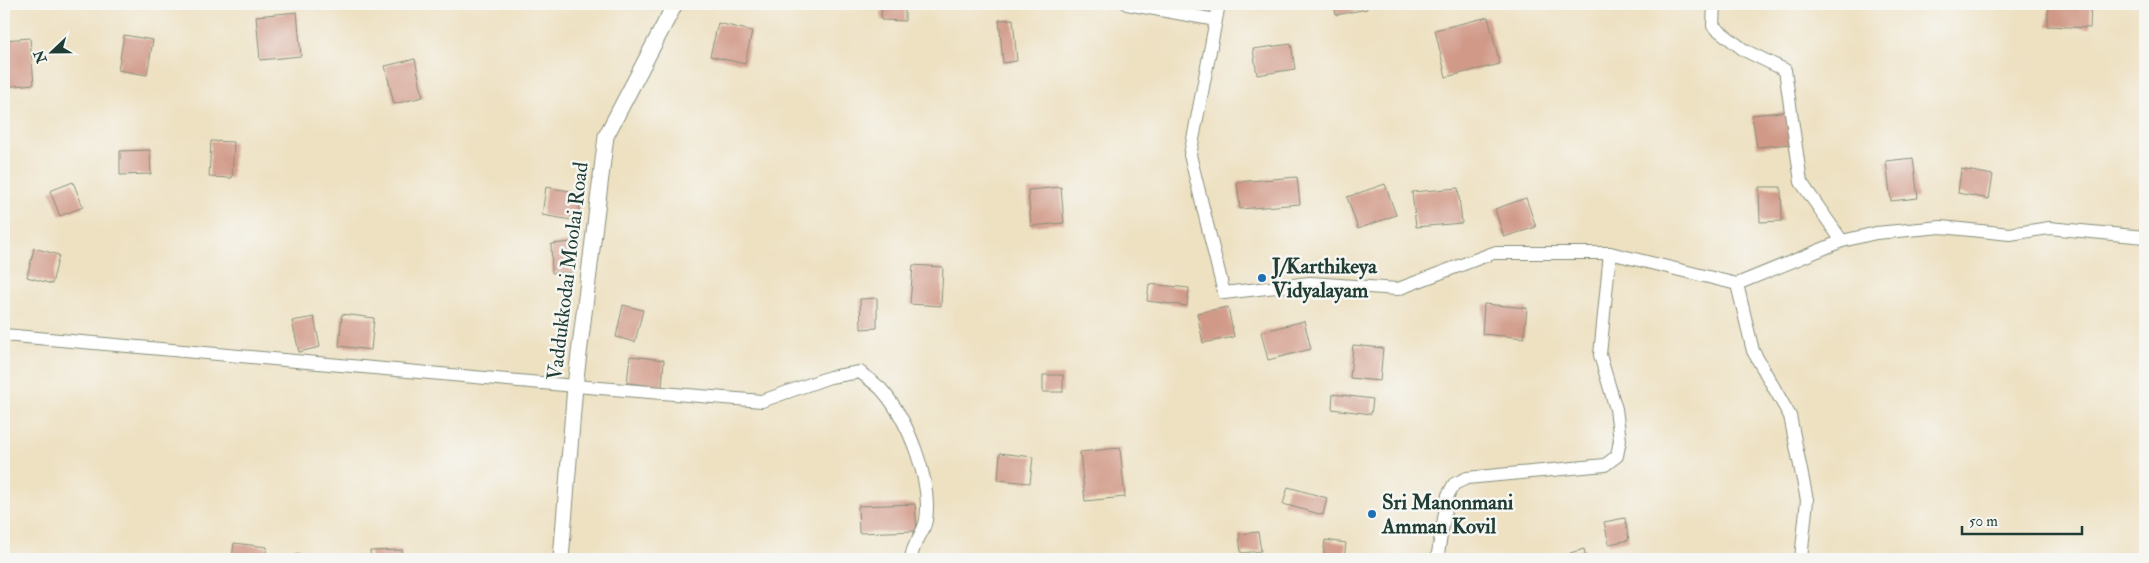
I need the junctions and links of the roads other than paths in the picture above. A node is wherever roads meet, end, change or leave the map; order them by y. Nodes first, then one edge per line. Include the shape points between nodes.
1 (675, 4) edge
2 (1127, 4) edge
3 (1219, 4) edge
4 (1714, 4) edge
5 (1216, 20) junction
6 (2145, 237) edge
7 (1842, 241) junction
8 (1610, 253) junction
9 (1737, 284) junction
10 (4, 336) edge
11 (575, 386) junction
12 (561, 559) edge
13 (911, 559) edge
14 (1437, 559) edge
15 (1801, 559) edge

1 - 11 street, Vaddukkodai Moolai Road via 606,136
2 - 5 street
3 - 5 street
4 - 7 street via 1713,26 1744,50 1785,70 1801,182
5 - 8 street via 1190,154 1224,293 1310,283 1398,289 1493,253
6 - 7 street via 2048,228 2010,234 1941,227 1876,233
7 - 9 street
8 - 9 street
8 - 14 street via 1600,355 1616,409 1620,440 1617,456 1605,465 1467,478 1454,484 1448,495
9 - 15 street via 1753,351 1790,416 1807,500
10 - 11 street
11 - 12 street, Vaddukkodai Moolai Road
11 - 13 street via 762,401 830,377 860,372 881,389 906,424 925,481 926,522 912,549

